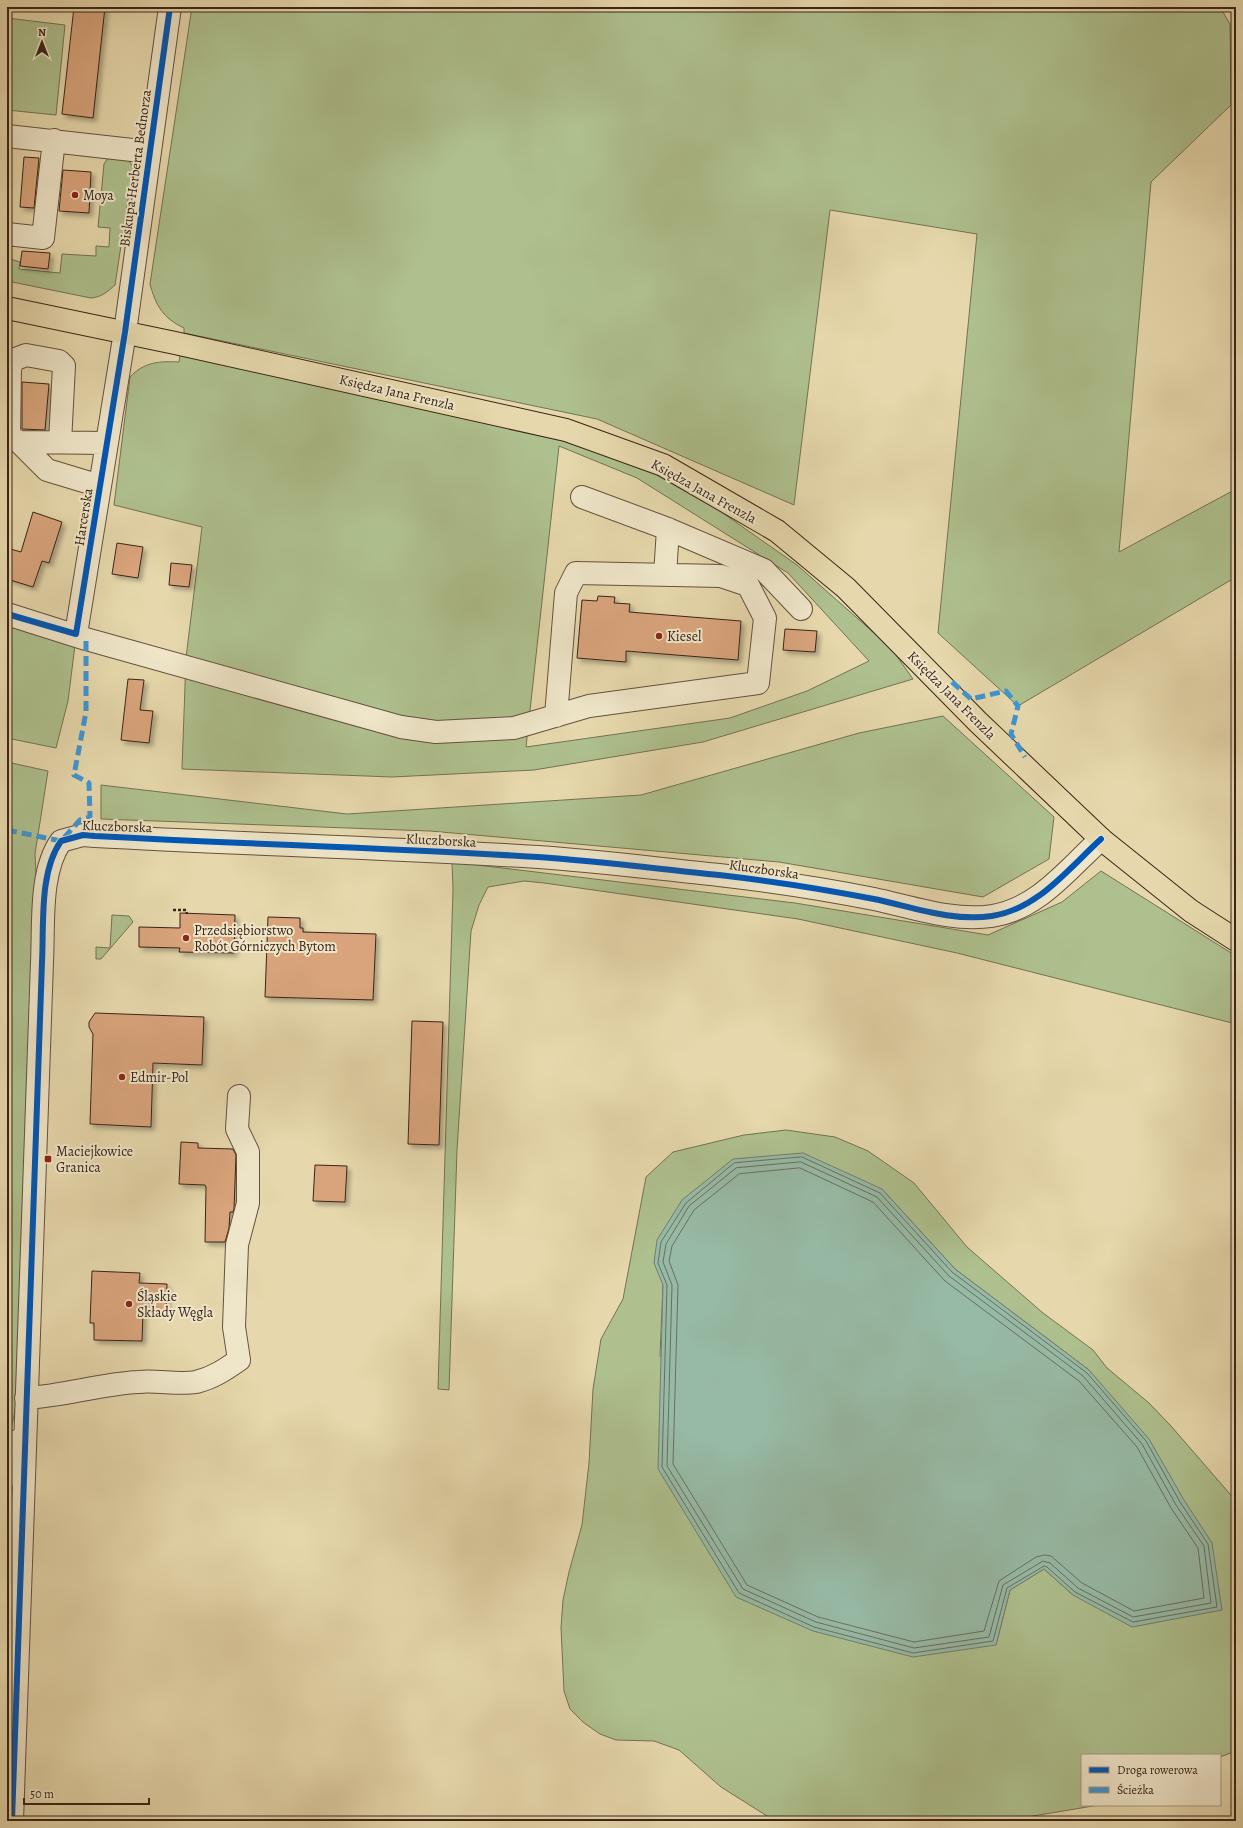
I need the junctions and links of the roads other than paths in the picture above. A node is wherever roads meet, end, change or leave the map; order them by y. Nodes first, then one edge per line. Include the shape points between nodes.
1 (170, 7) edge
2 (7, 136) edge
3 (54, 140) junction
4 (150, 152) junction
5 (7, 234) edge
6 (7, 308) edge
7 (125, 332) junction
8 (9, 369) edge
9 (19, 442) junction
10 (60, 442) junction
11 (107, 443) junction
12 (100, 486) junction
13 (582, 497) dead end
14 (668, 529) junction
15 (665, 575) junction
16 (801, 609) dead end
17 (7, 614) edge
18 (76, 634) junction
19 (556, 716) junction
20 (1101, 840) junction
21 (1236, 940) edge
22 (239, 1096) dead end
23 (26, 1402) junction
24 (7, 1476) edge
25 (7, 1675) edge
26 (16, 1710) junction
27 (12, 1821) edge

1 - 4 street, Biskupa Herberta Bednorza
2 - 3 street
3 - 4 street
3 - 5 street via 44,238
4 - 7 street, Biskupa Herberta Bednorza
6 - 7 main road, Księdza Jana Frenzla
7 - 11 street, Harcerska
7 - 20 main road, Księdza Jana Frenzla via 566,430 663,465 777,531 846,588 978,722
8 - 9 street via 9,436
8 - 10 street via 13,360 26,355 59,361 64,366
9 - 10 street
9 - 12 street via 47,470
10 - 11 street
11 - 12 street, Harcerska
12 - 18 street, Harcerska
13 - 14 street
14 - 15 street
14 - 16 street via 764,570
15 - 19 street via 576,573 566,592
15 - 19 street via 721,576 748,585 765,618 758,683 589,706
17 - 18 street
18 - 19 street via 86,639 401,727 436,732 514,728
20 - 21 main road, Księdza Jana Frenzla via 1191,911
20 - 23 street, Kluczborska via 1025,906 1003,914 978,917 936,913 763,880 561,859 82,835 61,841 51,859 45,892
22 - 23 street via 237,1129 248,1152 248,1203 237,1245 234,1327 239,1360 215,1376 195,1382 103,1385
23 - 24 street
23 - 26 street, Kluczborska
25 - 26 street
26 - 27 street, Kluczborska

